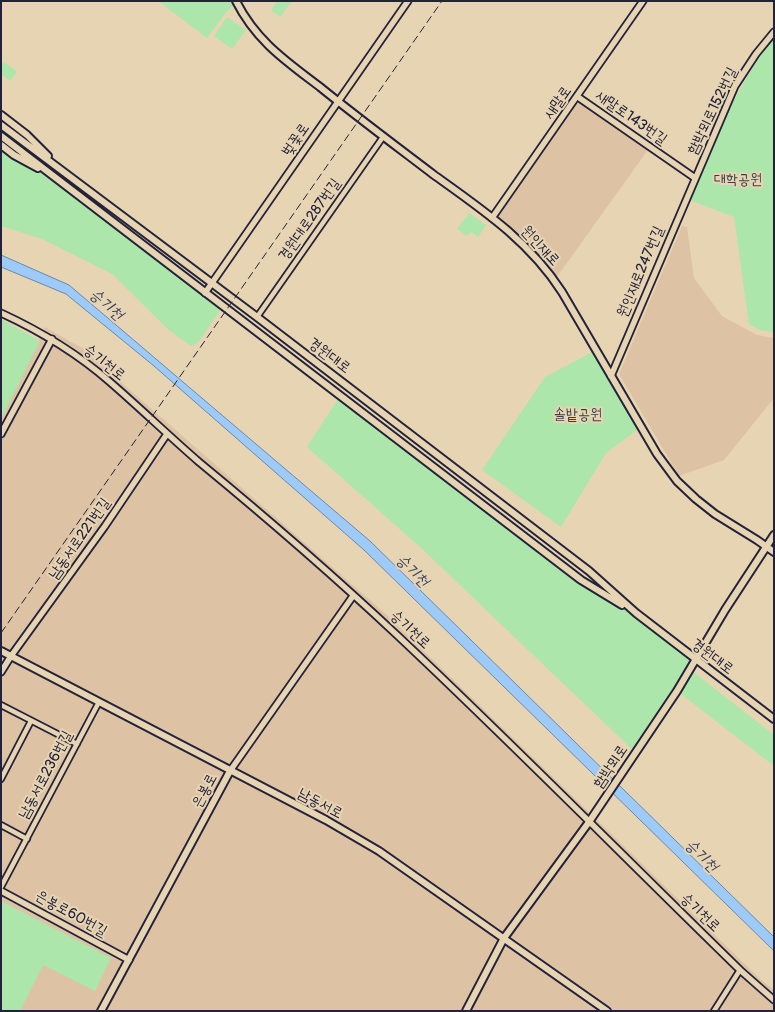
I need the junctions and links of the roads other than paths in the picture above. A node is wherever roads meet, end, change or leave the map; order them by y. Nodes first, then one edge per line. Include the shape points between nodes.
1 (236, 1) edge
2 (408, 1) edge
3 (643, 1) edge
4 (774, 32) edge
5 (578, 97) junction
6 (338, 102) junction
7 (1, 115) edge
8 (1, 125) edge
9 (1, 136) edge
10 (383, 137) junction
11 (1, 145) edge
12 (61, 170) junction
13 (56, 177) junction
14 (695, 178) junction
15 (492, 218) junction
16 (212, 283) junction
17 (205, 293) junction
18 (1, 313) edge
19 (257, 317) junction
20 (52, 339) junction
21 (611, 376) junction
22 (1, 434) edge
23 (166, 434) junction
24 (774, 535) edge
25 (766, 547) junction
26 (774, 552) edge
27 (353, 596) junction
28 (636, 613) junction
29 (1, 651) edge
30 (11, 656) junction
31 (695, 660) junction
32 (1, 672) edge
33 (99, 702) junction
34 (1, 705) edge
35 (774, 719) edge
36 (31, 721) junction
37 (76, 744) junction
38 (230, 771) junction
39 (1, 779) edge
40 (589, 822) junction
41 (1, 825) edge
42 (27, 839) junction
43 (1, 887) edge
44 (1, 891) edge
45 (504, 938) junction
46 (129, 960) junction
47 (740, 970) junction
48 (774, 1000) edge
49 (101, 1011) edge
50 (466, 1011) edge
51 (607, 1011) edge
52 (714, 1011) edge

1 - 6 main road, 원인재로 via 263,42
2 - 6 street, 벚꽃로
3 - 5 street, 새말로
4 - 14 street, 함박뫼로152번길 via 735,86
5 - 14 street, 새말로143번길
5 - 15 street, 새말로
6 - 10 main road, 원인재로
6 - 16 street, 벚꽃로
7 - 12 main road via 27,135
8 - 12 main road, 경원대로
9 - 13 main road, 경원대로
10 - 15 main road, 원인재로
10 - 19 street, 경원대로287번길
11 - 13 main road
12 - 16 main road, 경원대로
13 - 17 main road, 경원대로
14 - 21 street, 원인재로247번길
15 - 21 main road, 원인재로 via 518,239 549,272
16 - 17 street, 벚꽃로
16 - 19 main road, 경원대로
17 - 28 main road, 경원대로 via 581,580
18 - 20 street, 승기천로
19 - 28 main road, 경원대로 via 589,571
20 - 22 street
20 - 23 street, 승기천로 via 111,382
21 - 25 main road, 원인재로 via 657,454 677,481 715,514
23 - 27 street, 승기천로
23 - 30 street, 남동서로221번길 via 105,526
24 - 25 main road, 함박뫼로
25 - 26 main road, 원인재로
25 - 31 main road, 함박뫼로
27 - 38 street, 은봉로
27 - 40 street, 승기천로
28 - 31 main road, 경원대로
29 - 30 main road, 남동서로
30 - 32 street, 남동서로221번길
30 - 33 main road, 남동서로
31 - 35 main road, 경원대로
31 - 40 main road, 함박뫼로
33 - 37 street, 남동서로236번길
33 - 38 main road, 남동서로
34 - 36 street
36 - 37 street
36 - 39 street
37 - 42 street, 남동서로236번길
38 - 45 main road, 남동서로 via 379,851
38 - 46 main road, 은봉로
40 - 45 main road, 함박뫼로
40 - 47 street, 승기천로
41 - 42 street
42 - 43 street, 남동서로236번길
44 - 46 street, 은봉로60번길
45 - 50 main road, 함박뫼로
45 - 51 main road, 남동서로
46 - 49 main road, 은봉로
47 - 48 street, 승기천로
47 - 52 street

